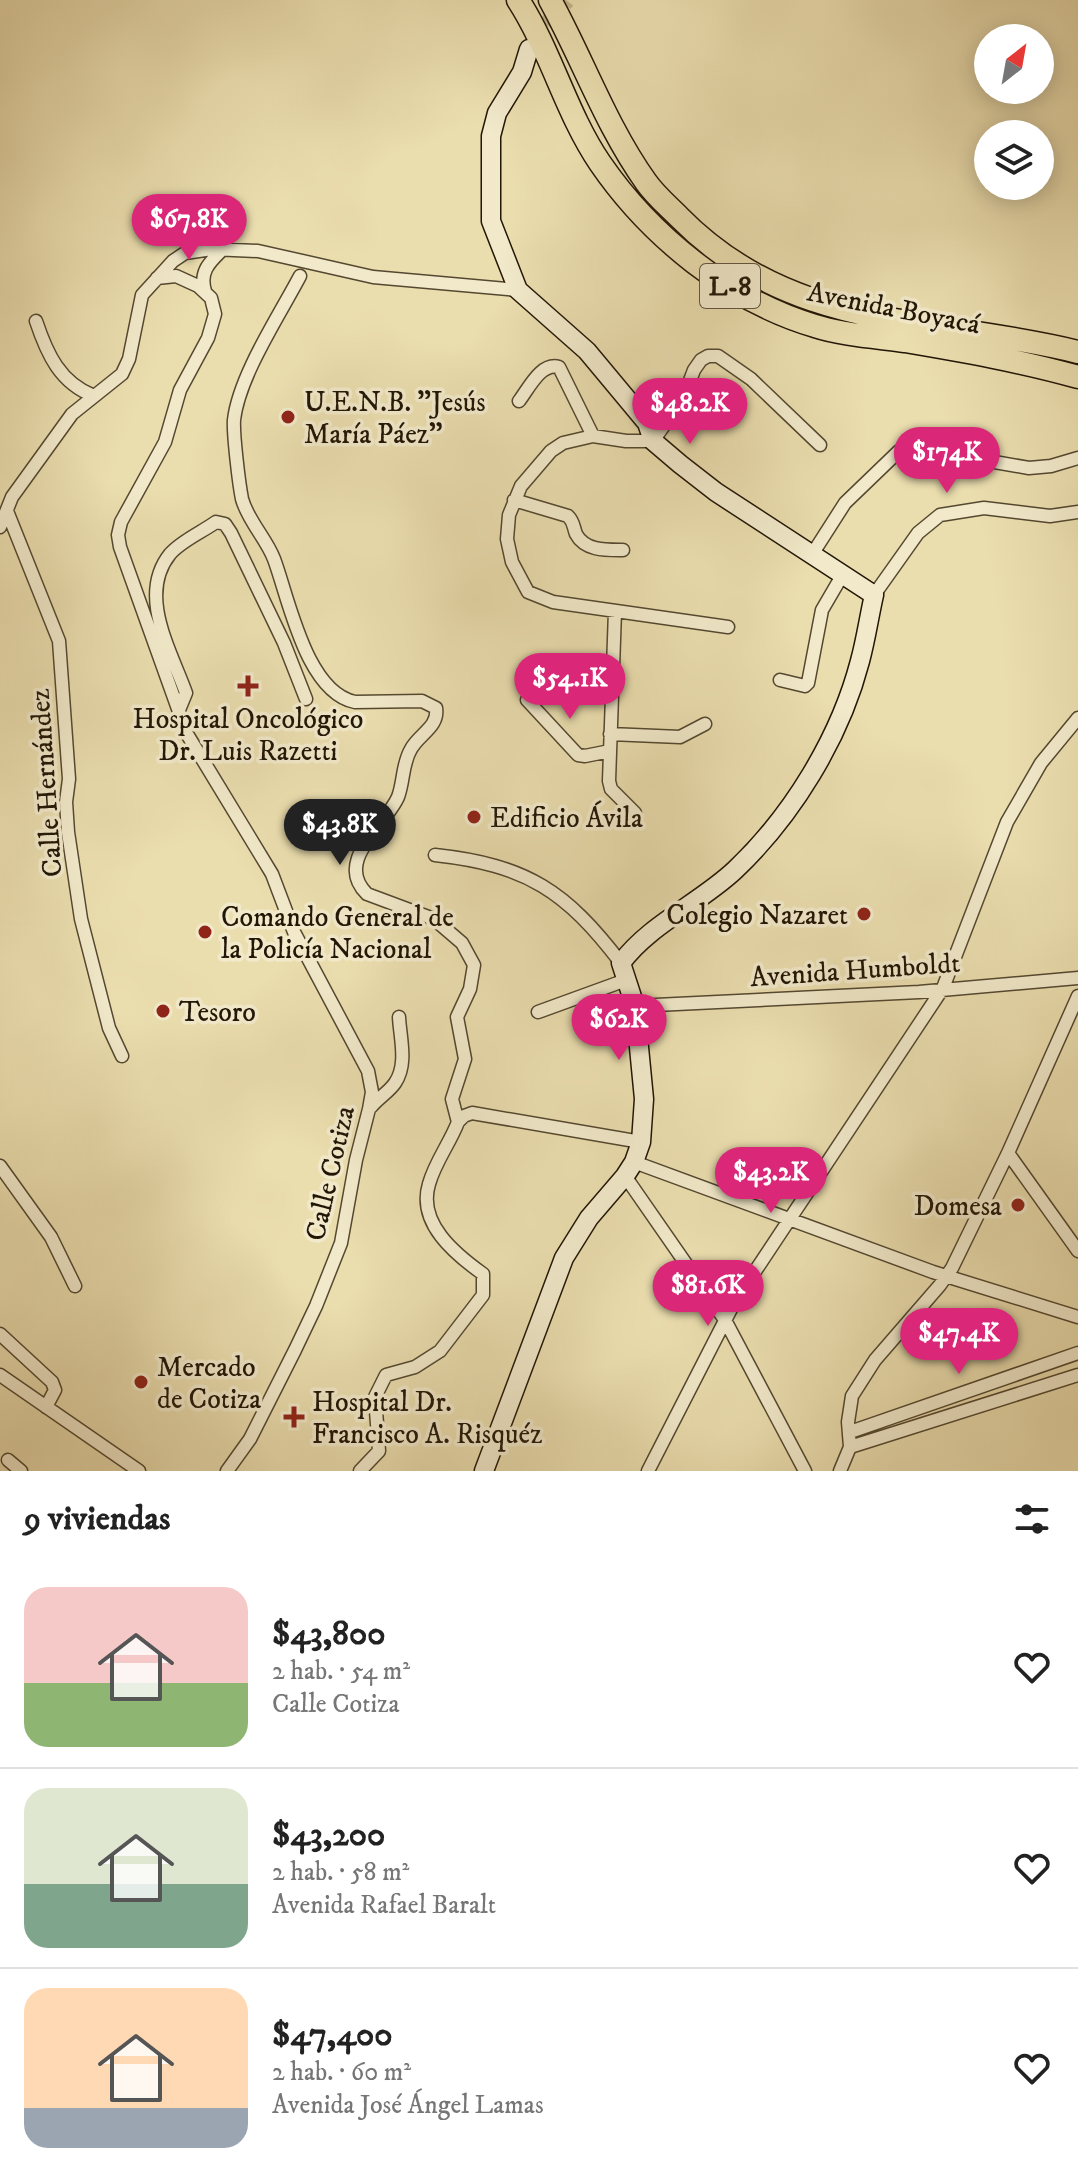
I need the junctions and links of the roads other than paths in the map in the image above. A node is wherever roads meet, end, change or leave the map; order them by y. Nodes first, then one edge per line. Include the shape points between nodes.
1 (518, 0) edge
2 (550, 0) edge
3 (529, 49) tunnel mouth
4 (223, 249) junction
5 (300, 276) dead end
6 (157, 278) junction
7 (518, 290) junction
8 (205, 291) junction
9 (36, 321) dead end
10 (1078, 352) edge
11 (1078, 377) edge
12 (94, 396) junction
13 (519, 401) dead end
14 (593, 436) junction
15 (653, 441) junction
16 (820, 445) dead end
17 (1078, 458) edge
18 (514, 500) junction
19 (7, 511) junction
20 (1078, 512) edge
21 (0, 527) edge
22 (623, 550) dead end
23 (813, 553) junction
24 (843, 574) junction
25 (874, 595) junction
26 (615, 611) junction
27 (728, 627) dead end
28 (780, 680) dead end
29 (306, 699) dead end
30 (527, 700) dead end
31 (179, 710) junction
32 (1078, 718) edge
33 (705, 724) dead end
34 (610, 734) junction
35 (610, 751) junction
36 (635, 813) dead end
37 (435, 855) dead end
38 (624, 971) junction
39 (1078, 978) edge
40 (943, 988) junction
41 (1078, 996) edge
42 (635, 1006) junction
43 (538, 1012) dead end
44 (399, 1017) dead end
45 (122, 1056) dead end
46 (369, 1109) junction
47 (458, 1122) junction
48 (641, 1142) junction
49 (1008, 1153) junction
50 (0, 1166) edge
51 (629, 1169) junction
52 (789, 1221) junction
53 (1078, 1251) edge
54 (946, 1277) junction
55 (75, 1286) dead end
56 (1078, 1317) edge
57 (725, 1320) junction
58 (0, 1334) edge
59 (1078, 1353) edge
60 (0, 1375) edge
61 (1078, 1375) edge
62 (46, 1407) junction
63 (850, 1432) junction
64 (850, 1447) junction
65 (8, 1460) dead end
66 (21, 1471) edge
67 (139, 1471) edge
68 (227, 1471) edge
69 (360, 1471) edge
70 (484, 1471) edge
71 (648, 1471) edge
72 (805, 1471) edge
73 (840, 1471) edge

1 - 11 highway, Avenida Boyacá / L-8 via 600,162 661,234 707,271 781,315 818,327 1019,361
2 - 10 highway, Avenida Boyacá / L-8 via 619,140 646,181 701,240 734,263 814,302 852,312
3 - 7 main road via 522,72 497,113 491,145 491,221
4 - 6 street via 185,253
4 - 7 street via 258,251 373,277
4 - 8 street via 205,270
5 - 47 street via 237,404 242,500 273,556 301,640 330,689 355,702 422,701 436,708 434,723 404,763 392,809 365,842 357,879 377,899 434,919 470,954 473,979 457,1017 465,1059 452,1099
6 - 8 street via 176,276
6 - 12 street via 142,295 122,374
7 - 15 main road via 587,351 647,423
8 - 31 street, Calle Cotiza via 214,305 211,331 180,390 165,442 118,535
9 - 12 street via 60,373
12 - 19 street via 72,414
13 - 14 street via 546,366 559,367
14 - 15 street
14 - 18 street via 551,451
15 - 16 street via 683,399 701,360 718,356 743,372
15 - 23 main road via 716,492
17 - 23 street via 1029,468 920,449 899,451 845,503
18 - 22 street via 568,516 587,545
18 - 26 street via 507,539 528,592 553,602
19 - 21 street
19 - 45 street, Calle Hernández via 59,641 68,832 81,919 109,1028
20 - 25 street via 1050,516 984,508 940,515 918,533
23 - 24 main road
24 - 25 main road
24 - 28 street via 822,610 808,683
25 - 38 main road via 850,692 800,790 735,870 633,947
26 - 27 street
26 - 34 street
29 - 31 street via 231,533 216,522 171,553 156,579 157,612 186,693
30 - 35 street via 578,755
31 - 46 street, Calle Cotiza via 187,734 272,874 294,932 368,1071
32 - 40 street via 1041,763 1007,822
33 - 34 street via 680,737
34 - 35 street
35 - 36 street via 611,789
37 - 38 street via 485,862 539,882 567,902
38 - 42 main road
38 - 43 street
39 - 40 street, Avenida Humboldt
40 - 42 street, Avenida Humboldt
40 - 52 street
41 - 49 street
42 - 48 main road via 644,1099
44 - 46 street via 399,1074
46 - 68 street, Calle Cotiza via 330,1274 250,1439
47 - 48 street via 472,1113
47 - 69 street via 429,1183 426,1208 445,1242 483,1274 483,1295 440,1351 415,1367 386,1375 375,1397 379,1451
48 - 51 main road
49 - 53 street
49 - 54 street
50 - 55 street via 51,1237
51 - 52 street
51 - 57 street
51 - 70 main road via 589,1218 560,1266
52 - 54 street
52 - 57 street
54 - 56 street
54 - 63 street via 875,1360 852,1396
57 - 71 street
57 - 72 street
58 - 62 street via 52,1382 55,1390
59 - 63 street
60 - 62 street
61 - 64 street
62 - 67 street
63 - 64 street
64 - 73 street
65 - 66 street

